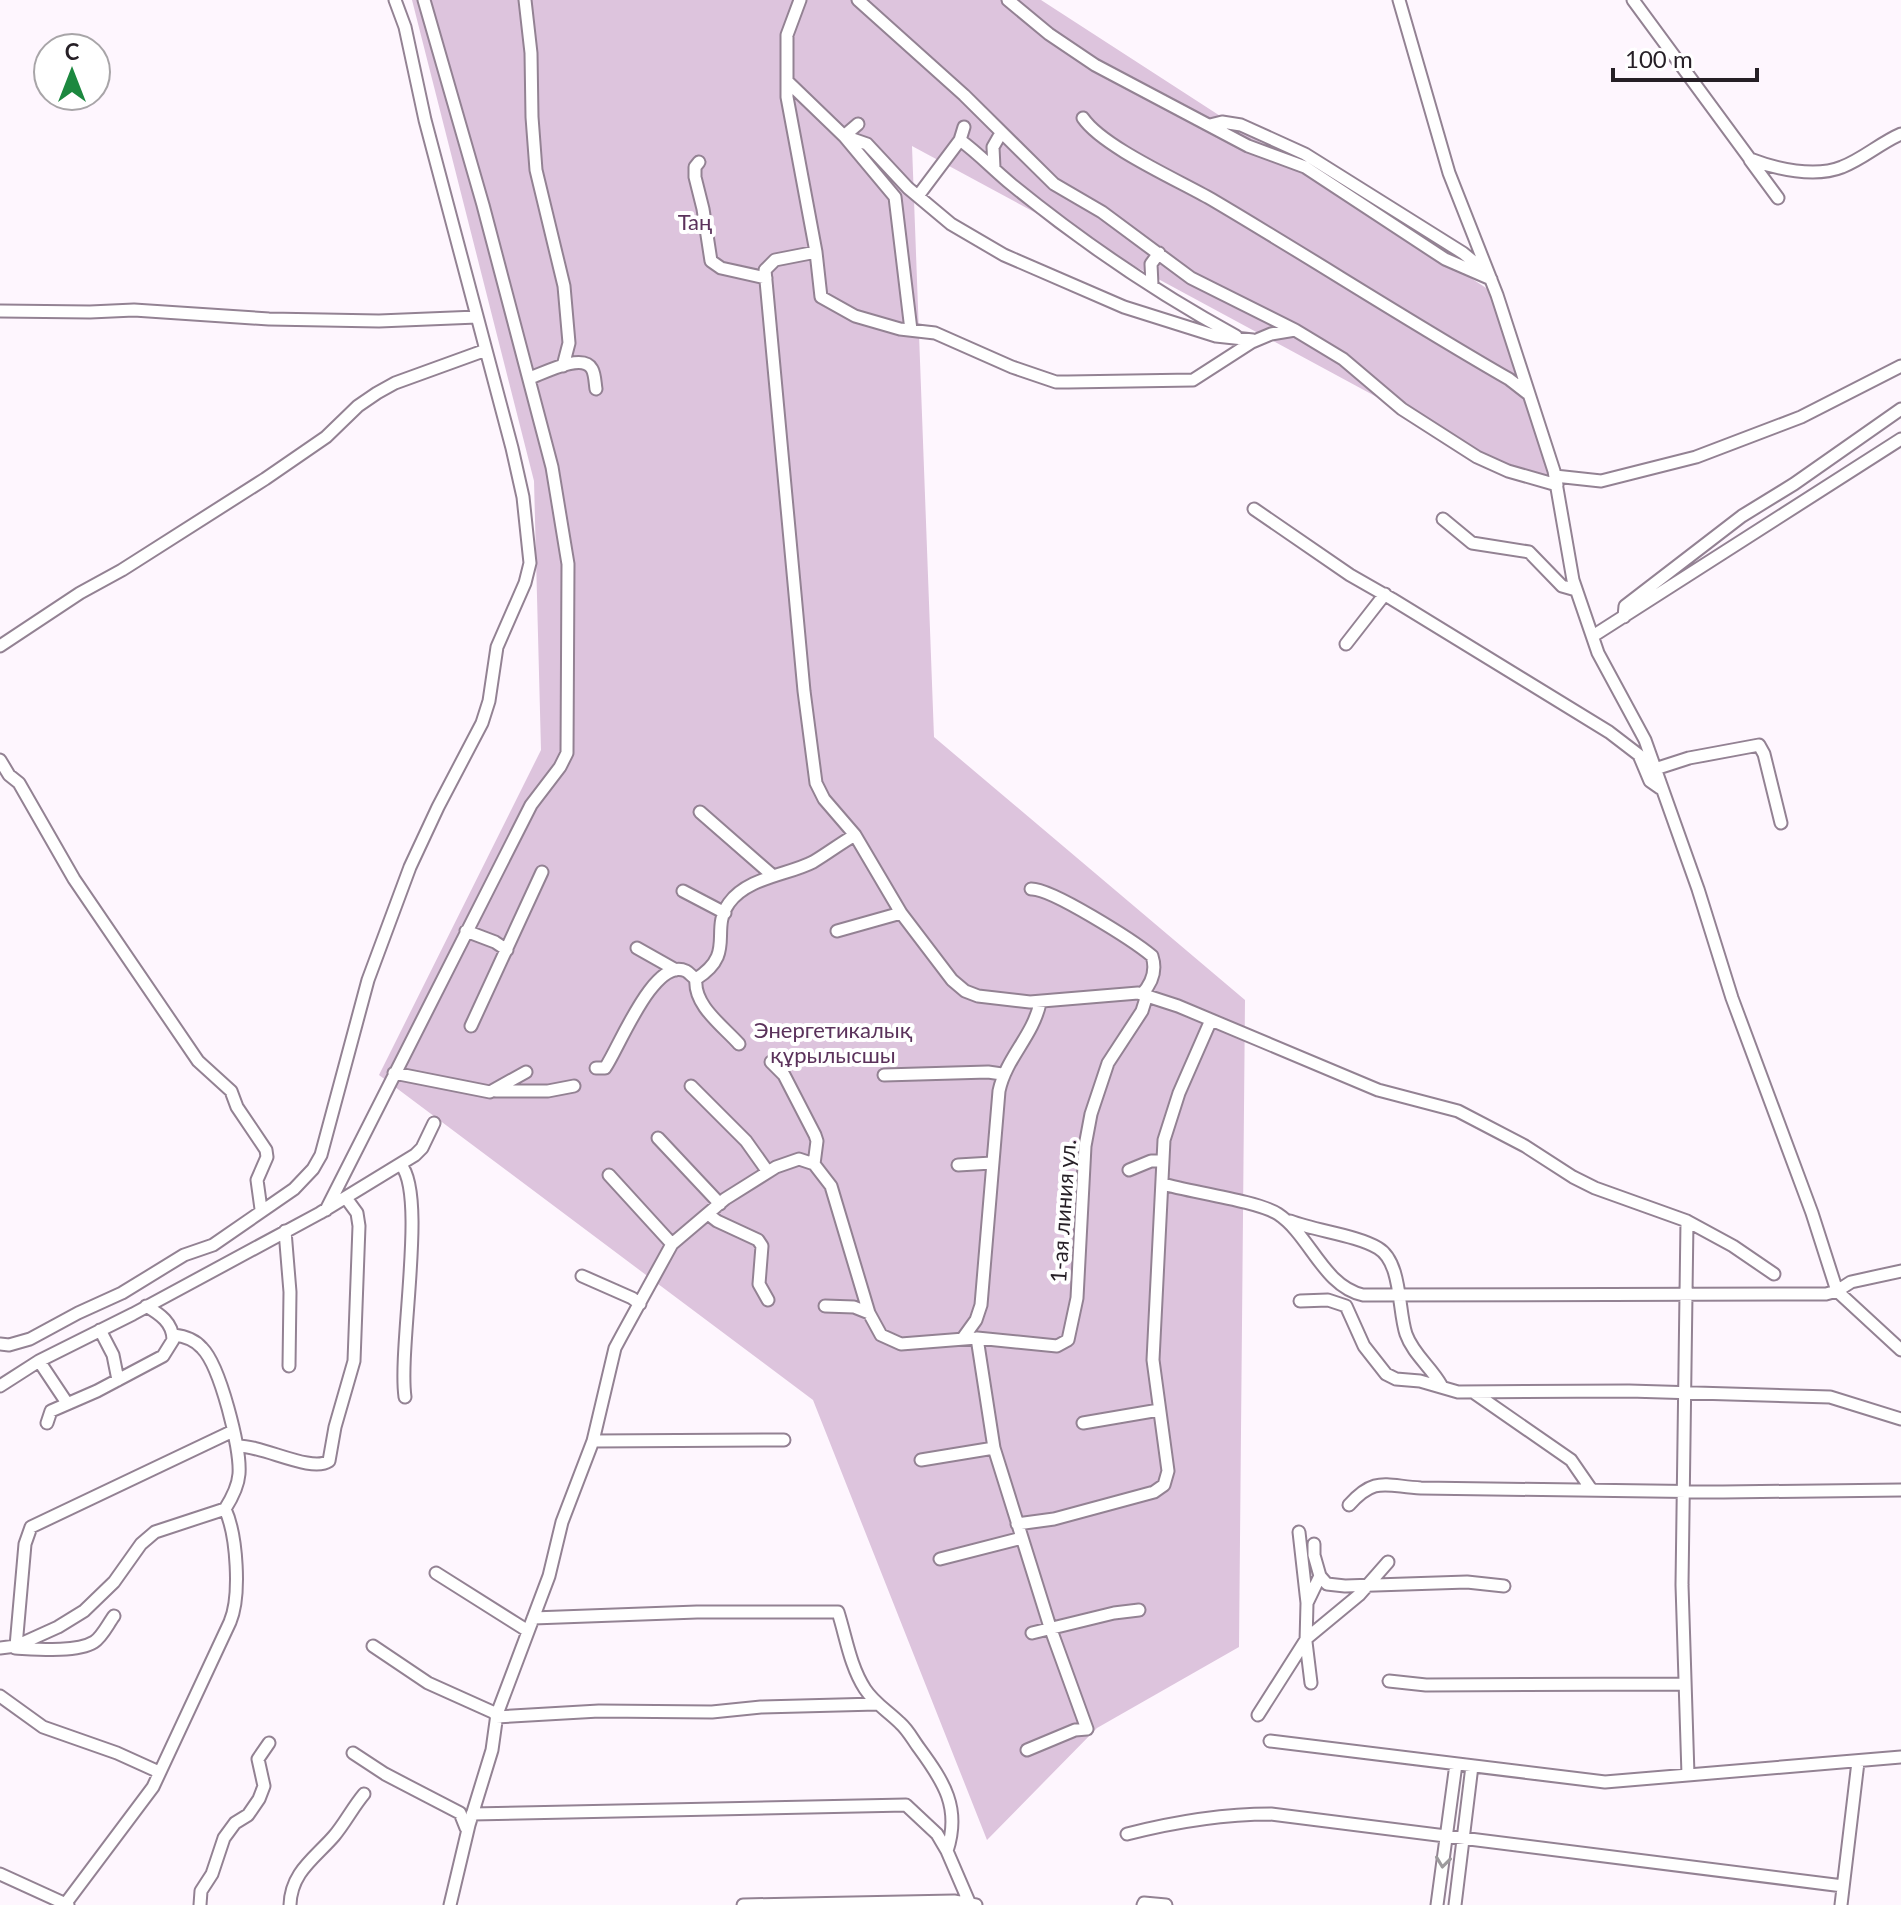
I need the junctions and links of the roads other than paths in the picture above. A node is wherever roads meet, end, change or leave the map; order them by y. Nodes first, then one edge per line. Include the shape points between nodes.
1 (395, 0) edge
2 (424, 0) edge
3 (525, 0) edge
4 (800, 0) edge
5 (858, 0) edge
6 (1008, 0) edge
7 (1399, 0) edge
8 (1633, 0) edge
9 (787, 81) junction
10 (1083, 118) dead end
11 (858, 124) dead end
12 (1210, 125) junction
13 (964, 127) dead end
14 (1001, 133) junction
15 (1901, 134) edge
16 (844, 136) junction
17 (960, 140) junction
18 (1311, 158) junction
19 (1750, 159) junction
20 (699, 162) dead end
21 (994, 169) junction
22 (1319, 175) junction
23 (918, 196) junction
24 (1778, 198) dead end
25 (816, 252) junction
26 (1159, 253) junction
27 (1490, 277) junction
28 (766, 278) junction
29 (1152, 285) junction
30 (0, 311) edge
31 (477, 317) junction
32 (911, 330) junction
33 (1295, 330) junction
34 (1244, 340) junction
35 (1257, 340) junction
36 (486, 350) junction
37 (563, 366) junction
38 (1901, 366) edge
39 (530, 378) junction
40 (596, 389) dead end
41 (1527, 393) junction
42 (1901, 409) edge
43 (1901, 439) edge
44 (1556, 480) junction
45 (1254, 509) dead end
46 (1443, 519) dead end
47 (1576, 590) junction
48 (1385, 594) junction
49 (1624, 617) junction
50 (1593, 636) junction
51 (1346, 644) dead end
52 (0, 646) edge
53 (0, 760) edge
54 (1655, 769) junction
55 (1661, 789) junction
56 (700, 812) dead end
57 (1781, 823) dead end
58 (855, 835) junction
59 (542, 872) dead end
60 (772, 875) junction
61 (1031, 889) dead end
62 (683, 891) dead end
63 (725, 913) junction
64 (901, 913) junction
65 (466, 931) junction
66 (837, 931) dead end
67 (637, 948) dead end
68 (507, 950) junction
69 (676, 970) junction
70 (696, 979) junction
71 (1144, 994) junction
72 (1040, 1003) junction
73 (1211, 1020) junction
74 (471, 1026) dead end
75 (739, 1044) dead end
76 (771, 1062) dead end
77 (596, 1068) dead end
78 (526, 1072) dead end
79 (394, 1073) junction
80 (1002, 1074) junction
81 (884, 1075) dead end
82 (574, 1086) dead end
83 (691, 1086) dead end
84 (496, 1091) junction
85 (434, 1123) dead end
86 (658, 1138) dead end
87 (1162, 1161) junction
88 (992, 1163) junction
89 (814, 1164) junction
90 (401, 1165) junction
91 (958, 1165) dead end
92 (1129, 1170) dead end
93 (768, 1172) junction
94 (609, 1175) dead end
95 (1163, 1184) junction
96 (346, 1198) junction
97 (720, 1204) junction
98 (261, 1209) junction
99 (326, 1210) junction
100 (708, 1214) junction
101 (1284, 1219) junction
102 (1687, 1221) junction
103 (285, 1231) junction
104 (672, 1244) junction
105 (1901, 1271) edge
106 (1774, 1274) dead end
107 (582, 1276) dead end
108 (1837, 1291) junction
109 (1686, 1294) junction
110 (1400, 1295) junction
111 (768, 1300) dead end
112 (1300, 1301) dead end
113 (640, 1304) junction
114 (146, 1306) junction
115 (825, 1306) dead end
116 (869, 1313) junction
117 (100, 1330) junction
118 (174, 1335) junction
119 (963, 1338) junction
120 (977, 1338) junction
121 (0, 1344) edge
122 (1901, 1350) edge
123 (39, 1361) junction
124 (289, 1366) dead end
125 (118, 1380) junction
126 (1441, 1385) junction
127 (0, 1386) edge
128 (1473, 1392) junction
129 (1683, 1392) junction
130 (405, 1397) dead end
131 (67, 1403) junction
132 (1159, 1410) junction
133 (1901, 1419) edge
134 (47, 1423) dead end
135 (1083, 1423) dead end
136 (233, 1431) junction
137 (784, 1440) dead end
138 (593, 1441) junction
139 (237, 1446) junction
140 (994, 1448) junction
141 (921, 1460) dead end
142 (1591, 1489) junction
143 (1683, 1490) junction
144 (1901, 1490) edge
145 (1349, 1505) dead end
146 (225, 1509) junction
147 (1017, 1524) junction
148 (1299, 1532) dead end
149 (1022, 1538) junction
150 (1314, 1544) dead end
151 (940, 1559) dead end
152 (1388, 1562) dead end
153 (436, 1573) dead end
154 (1320, 1576) junction
155 (1504, 1586) dead end
156 (1367, 1587) junction
157 (1307, 1603) junction
158 (1139, 1610) dead end
159 (114, 1616) dead end
160 (533, 1618) junction
161 (1050, 1627) junction
162 (528, 1631) junction
163 (1032, 1633) dead end
164 (1307, 1638) junction
165 (373, 1646) dead end
166 (7, 1647) edge
167 (1389, 1681) dead end
168 (1311, 1683) dead end
169 (1683, 1684) junction
170 (0, 1696) edge
171 (877, 1704) junction
172 (497, 1715) junction
173 (1258, 1715) dead end
174 (1270, 1741) dead end
175 (269, 1743) dead end
176 (1027, 1750) dead end
177 (353, 1753) dead end
178 (1901, 1757) edge
179 (1858, 1762) junction
180 (1456, 1764) junction
181 (1472, 1766) junction
182 (159, 1772) junction
183 (1688, 1775) junction
184 (364, 1794) dead end
185 (472, 1814) junction
186 (467, 1833) junction
187 (1127, 1834) dead end
188 (1446, 1836) junction
189 (1463, 1838) junction
190 (947, 1851) junction
191 (0, 1874) edge
192 (1843, 1886) junction
193 (972, 1903) edge
194 (67, 1904) edge
195 (200, 1905) edge
196 (290, 1905) edge
197 (450, 1905) edge
198 (743, 1905) edge
199 (1143, 1905) edge
200 (1166, 1905) edge
201 (1437, 1905) edge
202 (1455, 1905) edge
203 (1841, 1905) edge

1 - 31 street
2 - 39 street
3 - 37 street via 536,170 564,286 569,343
4 - 9 street via 787,35
5 - 14 street
6 - 12 street via 1095,65
7 - 27 street via 1453,183
8 - 19 street
9 - 16 street
9 - 25 street
10 - 41 street via 1112,143
11 - 16 street
12 - 18 street via 1241,125
12 - 22 street
13 - 17 street
14 - 21 street via 993,147
14 - 26 street via 1046,178
15 - 19 street via 1832,170 1797,170
16 - 23 street via 867,144
16 - 32 street via 895,197
17 - 21 street
17 - 23 street
18 - 22 street
18 - 27 street via 1463,253
19 - 24 street
20 - 28 street via 695,177 711,261
21 - 29 street
22 - 27 street via 1445,259
23 - 34 street via 964,234 1073,287 1160,319
25 - 28 street via 770,262
25 - 32 street via 824,301 855,316
26 - 29 street via 1151,264
26 - 33 street via 1205,286
27 - 41 street
28 - 58 street via 816,783
29 - 34 street
30 - 31 street via 149,310 379,321
31 - 36 street
32 - 35 street via 935,333 1056,382 1193,380
33 - 35 street
33 - 44 street via 1477,457 1508,471
34 - 35 street
36 - 52 street via 377,393 265,479
36 - 98 street via 523,497 530,563 525,583 497,647 482,723 410,867 368,980 321,1155 294,1189
37 - 39 street
37 - 40 street via 572,361 588,364
38 - 44 street via 1801,417 1696,457 1601,481
39 - 65 street via 567,554 567,753 531,805
41 - 44 street
42 - 49 street via 1742,516 1625,606
43 - 49 street
44 - 47 street
45 - 48 street
46 - 47 street via 1472,543 1529,552 1562,586
47 - 50 street
48 - 51 street
48 - 55 street via 1631,748 1643,760 1650,781
49 - 50 street
50 - 54 street
53 - 98 street via 189,1049 231,1091 266,1150 257,1180
54 - 55 street
54 - 57 street via 1759,745
55 - 108 street
56 - 60 street
58 - 60 street via 811,863
58 - 64 street
59 - 68 street
60 - 63 street via 735,897
61 - 71 street, 1-ая линия ул. via 1062,900 1152,956 1154,972
62 - 63 street
63 - 70 street via 716,962
64 - 66 street
64 - 72 street via 965,991
65 - 68 street
65 - 79 street
67 - 69 street
68 - 74 street
69 - 70 street
69 - 77 street via 655,983 605,1068
70 - 75 street via 697,997
71 - 72 street
71 - 73 street
71 - 120 street, 1-ая линия ул. via 1142,1011 1108,1063 1091,1114 1080,1278 1071,1331 1057,1346
72 - 80 street
73 - 87 street via 1170,1118
73 - 102 street via 1378,1090 1458,1111 1584,1182
76 - 89 street via 810,1123 817,1141
78 - 84 street
79 - 84 street
79 - 99 street
80 - 81 street
80 - 88 street
82 - 84 street
83 - 93 street via 746,1141
85 - 90 street via 422,1148
86 - 97 street
87 - 92 street
87 - 95 street
88 - 91 street
88 - 119 street via 981,1305
89 - 93 street via 789,1161
89 - 116 street via 838,1205
90 - 96 street
90 - 130 street via 409,1177 411,1217
93 - 97 street
94 - 104 street
95 - 101 street via 1266,1208
95 - 132 street via 1153,1360
96 - 99 street
96 - 139 street via 359,1226 354,1361 329,1461 319,1465
97 - 100 street
98 - 121 street via 225,1238 184,1255 122,1293 30,1339
99 - 103 street
100 - 104 street
100 - 111 street via 758,1240 759,1284
101 - 110 street via 1348,1289 1363,1295
101 - 110 street via 1380,1249
102 - 106 street
102 - 109 street
103 - 114 street
103 - 124 street
104 - 113 street
105 - 108 street via 1851,1282
107 - 113 street
108 - 109 street
108 - 122 street
109 - 110 street
109 - 129 street
110 - 126 street via 1408,1338
112 - 126 street via 1328,1300 1346,1306 1364,1346 1386,1374
113 - 138 street via 615,1348
114 - 117 street
114 - 118 street via 165,1319
115 - 116 street
116 - 119 street via 881,1335 901,1344
117 - 123 street
117 - 125 street
118 - 125 street via 163,1356
118 - 136 street via 194,1341 207,1355
119 - 120 street
120 - 140 street
123 - 127 street
123 - 131 street
125 - 131 street
126 - 128 street
128 - 129 street
128 - 142 street via 1571,1460
129 - 133 street via 1830,1397
129 - 143 street
131 - 134 street via 51,1411
132 - 135 street
132 - 147 street via 1168,1471 1159,1490
136 - 139 street
136 - 166 street via 31,1527
137 - 138 street
138 - 160 street
139 - 146 street via 239,1476
140 - 141 street
140 - 147 street
142 - 143 street
142 - 145 street via 1372,1485
143 - 144 street
143 - 169 street
146 - 166 street via 155,1532 84,1611
146 - 182 street via 234,1551 235,1611
147 - 149 street
148 - 157 street
149 - 151 street
149 - 161 street
150 - 154 street
152 - 156 street
153 - 162 street
154 - 156 street via 1327,1584
154 - 157 street
155 - 156 street via 1467,1582
156 - 164 street
157 - 164 street
158 - 161 street
159 - 166 street via 97,1640 82,1646
160 - 162 street
160 - 171 street via 838,1612 858,1676
161 - 163 street
161 - 176 street via 1087,1729
162 - 172 street
164 - 168 street
164 - 173 street
165 - 172 street via 428,1683
167 - 169 street
169 - 183 street
170 - 182 street via 43,1727
171 - 172 street
171 - 190 street via 902,1724 942,1781 952,1808
172 - 185 street
174 - 180 street
175 - 195 street via 258,1759 264,1786 259,1799 224,1838
177 - 186 street via 460,1813
178 - 179 street
179 - 183 street
179 - 192 street
180 - 181 street
180 - 188 street
181 - 183 street via 1605,1782
181 - 189 street
182 - 194 street via 146,1798
184 - 196 street via 333,1838 303,1867
185 - 186 street
185 - 190 street via 906,1805
186 - 197 street
187 - 188 street via 1271,1814
188 - 189 street
188 -> 201 street
189 - 192 street
189 - 202 street
190 - 193 street
191 - 194 street
192 - 203 street
193 - 198 street
199 - 200 street

